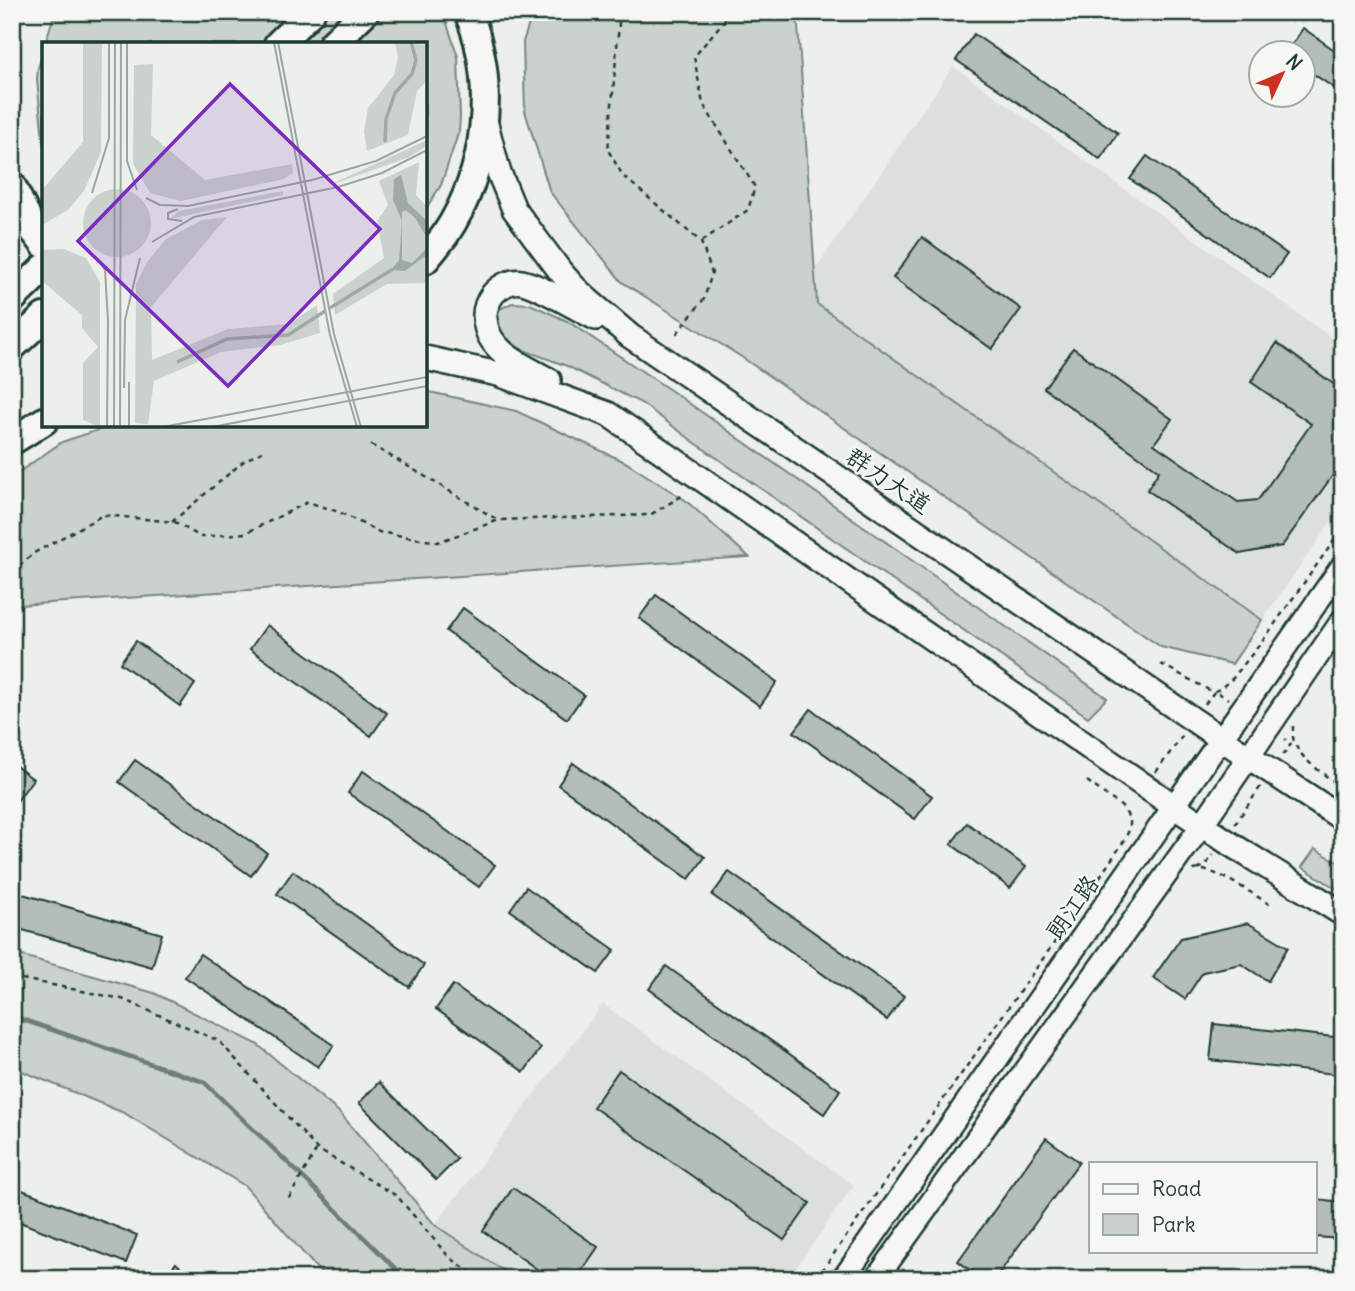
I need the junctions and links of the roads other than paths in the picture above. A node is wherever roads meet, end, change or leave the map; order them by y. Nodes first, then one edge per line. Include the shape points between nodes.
1 (311, 12) edge
2 (365, 12) edge
3 (468, 12) edge
4 (487, 12) edge
5 (280, 42) edge
6 (334, 42) edge
7 (483, 67) junction
8 (485, 115) junction
9 (12, 187) edge
10 (42, 241) edge
11 (427, 258) edge
12 (42, 270) edge
13 (12, 299) edge
14 (42, 319) edge
15 (630, 336) junction
16 (12, 347) edge
17 (427, 358) edge
18 (608, 414) junction
19 (42, 422) edge
20 (12, 440) edge
21 (1343, 565) edge
22 (1343, 620) edge
23 (1220, 738) junction
24 (1248, 756) junction
25 (1175, 807) junction
26 (1343, 819) edge
27 (1202, 825) junction
28 (1343, 914) edge
29 (843, 1279) edge
30 (876, 1279) edge

1 - 5 highway
2 - 6 highway
3 - 7 highway
4 - 7 highway
7 - 8 highway
8 - 11 highway via 479,157 466,197
8 - 15 main road, 群力大道 via 498,170 514,209 575,288
9 - 10 highway
12 - 13 highway
14 - 16 highway
15 - 18 main road via 522,282 498,289 486,306 486,327 494,345
15 - 23 main road, 群力大道
17 - 18 main road via 498,374
18 - 25 main road
19 - 20 highway
21 - 23 main road, 朗江路
22 - 24 main road
23 - 24 main road, 群力大道
23 - 25 main road, 朗江路
24 - 26 main road, 群力大道
24 - 27 main road
25 - 27 main road
25 - 29 main road, 朗江路
27 - 28 main road
27 - 30 main road

